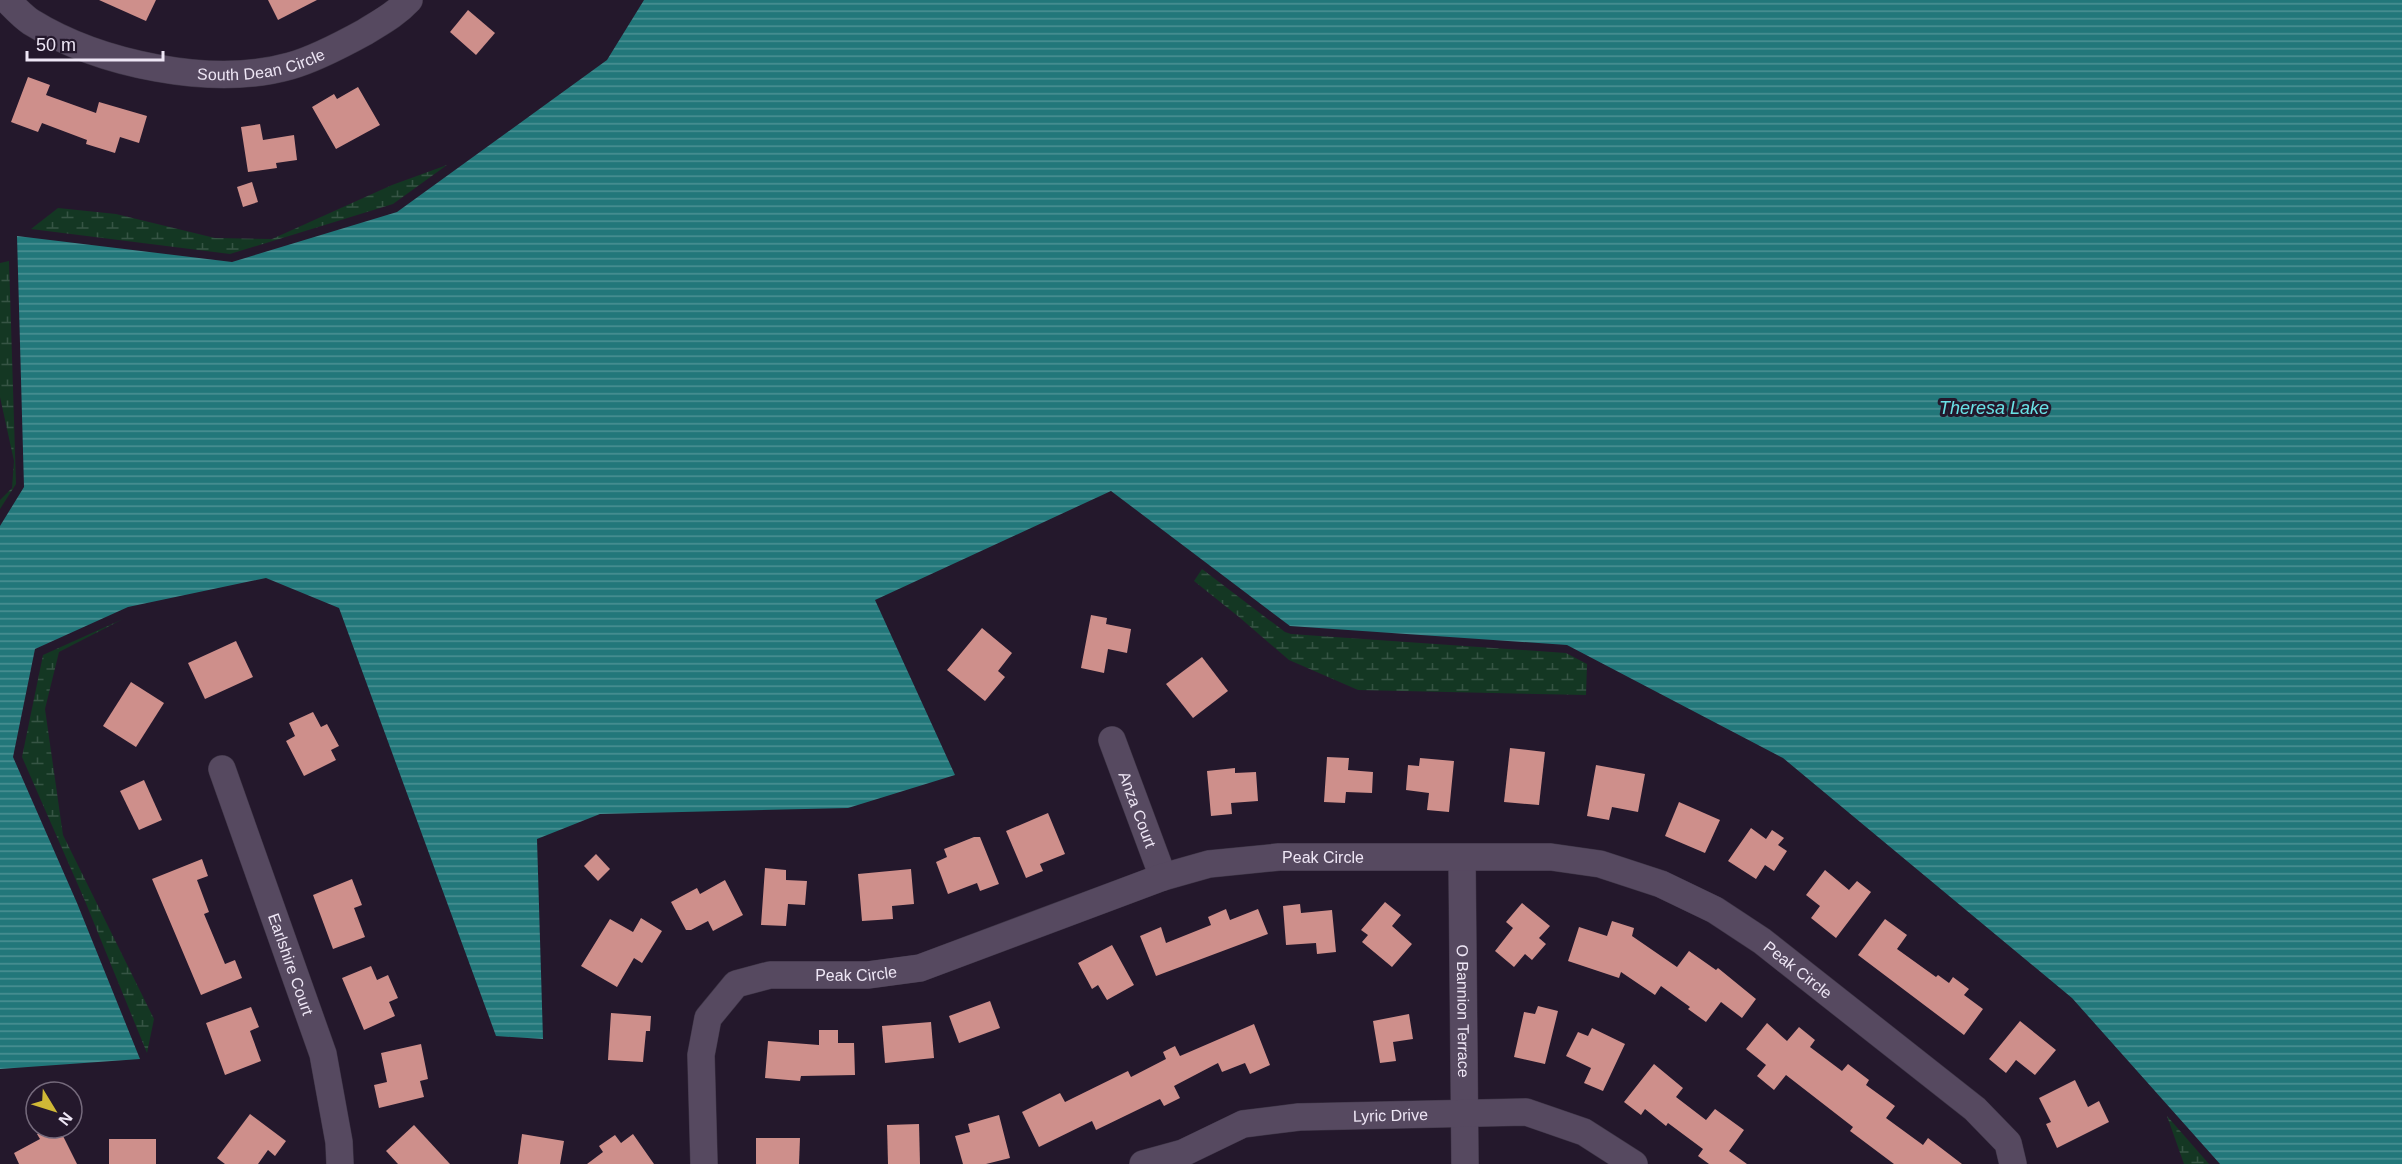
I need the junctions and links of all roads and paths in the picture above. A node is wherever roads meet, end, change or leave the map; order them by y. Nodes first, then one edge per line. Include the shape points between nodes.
1 (7, 0) edge
2 (409, 0) edge
3 (1112, 740) dead end
4 (222, 769) dead end
5 (1462, 858) junction
6 (1163, 877) junction
7 (1466, 1114) junction
8 (1184, 1158) edge
9 (340, 1164) edge
10 (704, 1164) edge
11 (1143, 1164) edge
12 (1465, 1164) edge
13 (1634, 1164) edge
14 (2013, 1164) edge

1 - 2 street, South Dean Circle via 29,21 84,47 119,60 195,74 245,73 291,66 352,39 399,11
3 - 6 street, Anza Court
4 - 9 street, Earlshire Court via 323,1054
5 - 6 street, Peak Circle via 1279,857 1209,864
5 - 7 street, O Bannion Terrace
5 - 14 street, Peak Circle via 1551,856 1600,864 1661,884 1715,910 1762,941 1975,1109 2008,1143
6 - 10 street, Peak Circle via 920,968 868,975 770,975 736,984 708,1017 701,1055
7 - 8 street, Lyric Drive via 1299,1117 1243,1124
7 - 12 street, O Bannion Terrace
7 - 13 street, Lyric Drive via 1526,1112 1584,1132
8 - 11 street, Lyric Drive

